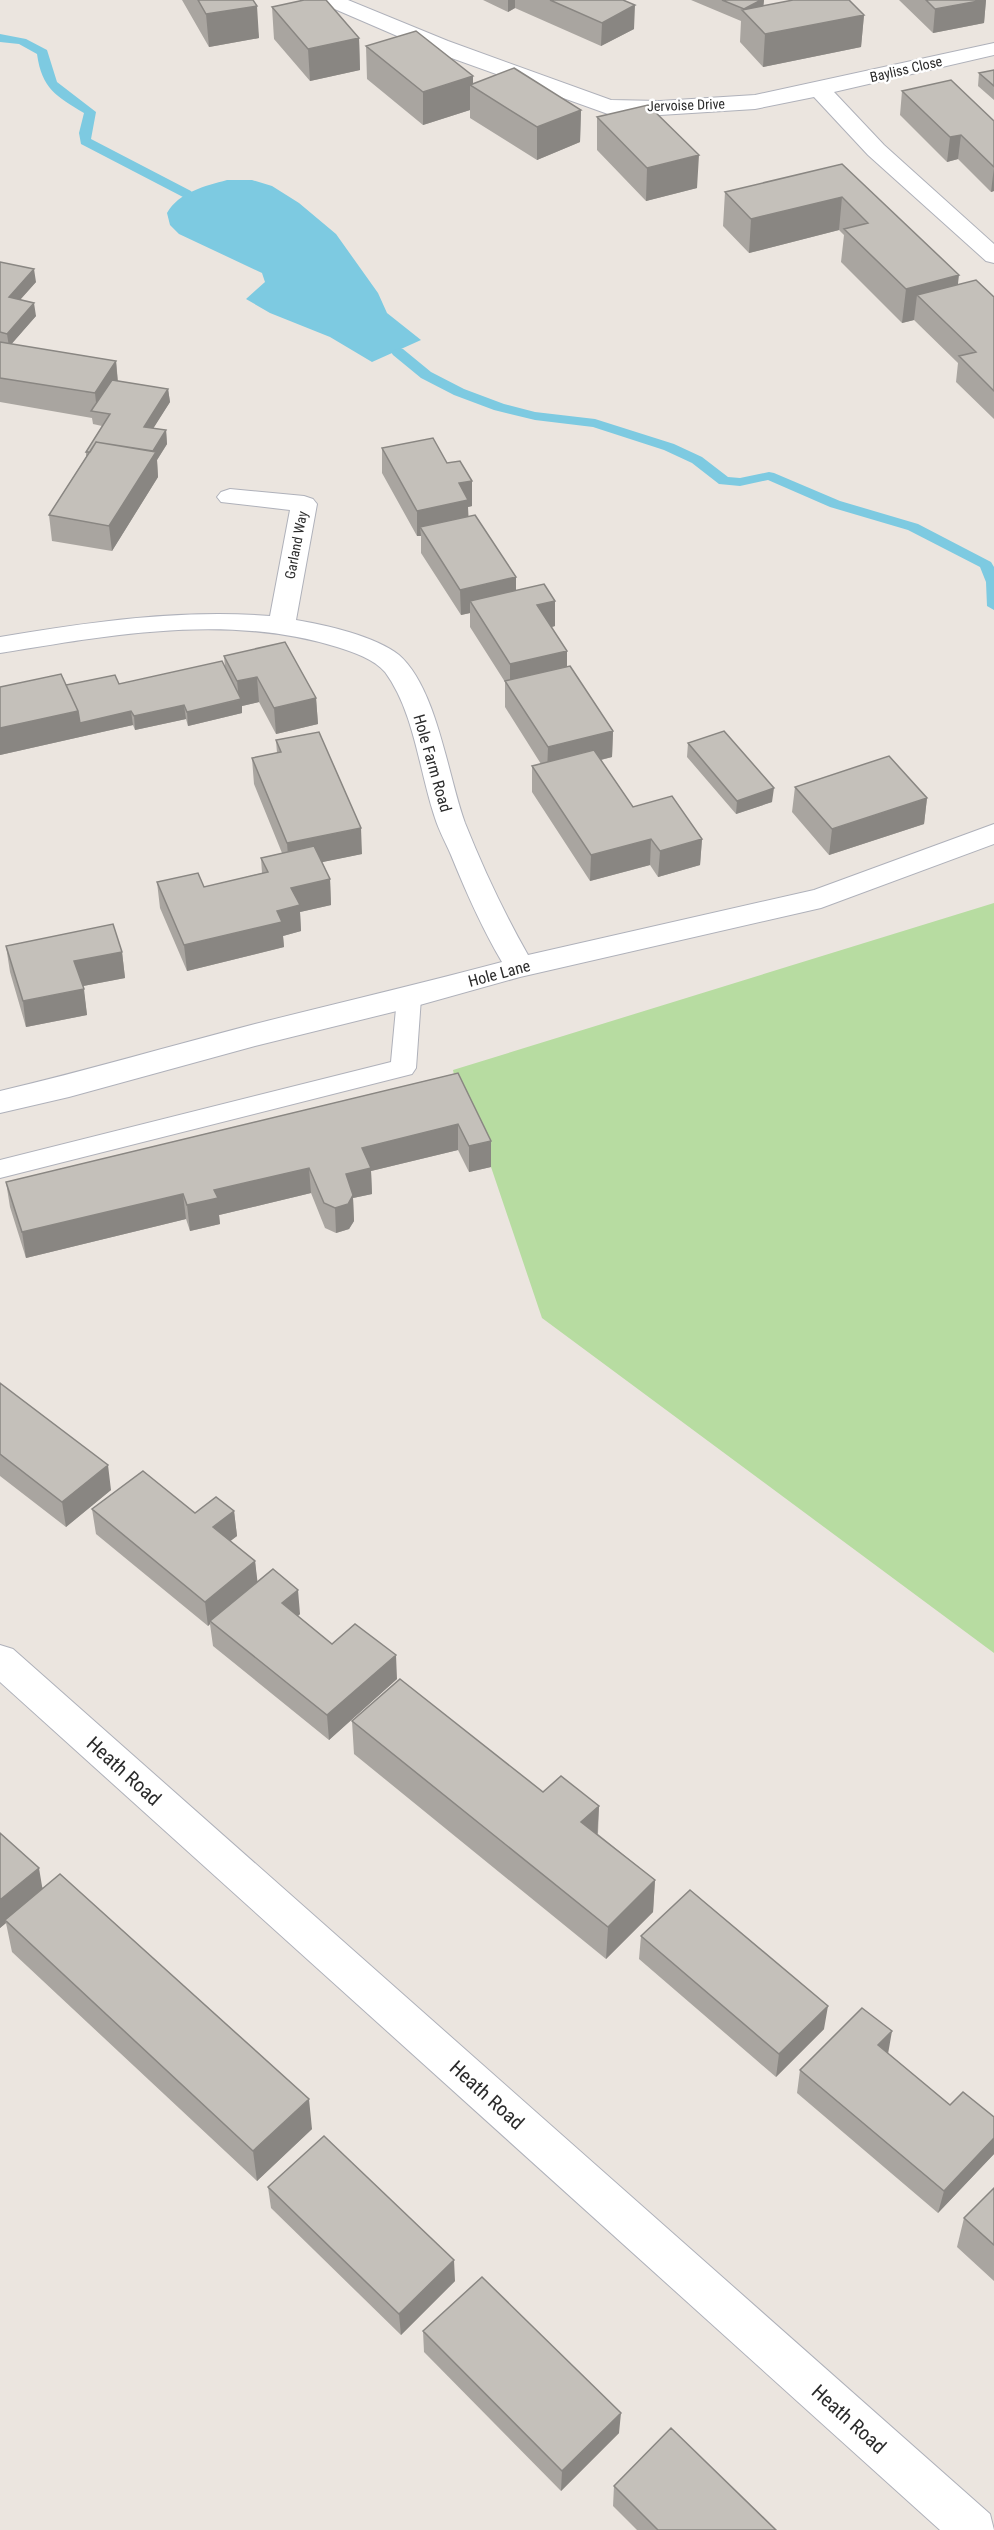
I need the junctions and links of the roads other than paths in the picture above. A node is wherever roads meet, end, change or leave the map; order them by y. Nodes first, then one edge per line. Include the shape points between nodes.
1 (330, 0) edge
2 (994, 49) edge
3 (819, 89) junction
4 (994, 256) edge
5 (230, 497) dead end
6 (282, 624) junction
7 (1, 644) edge
8 (994, 833) edge
9 (520, 967) junction
10 (409, 998) junction
11 (0, 1102) edge
12 (0, 1169) edge
13 (0, 1660) edge
14 (974, 2530) edge

1 - 3 street, Jervoise Drive via 440,46 608,107 755,102
2 - 3 street, Bayliss Close
3 - 4 street via 876,150
5 - 6 street, Garland Way via 304,504
6 - 7 street, Hole Farm Road via 174,623
6 - 9 street, Hole Farm Road via 331,635 377,652 396,668 420,714 447,814 496,927
8 - 9 street, Hole Lane via 821,898
9 - 10 street, Hole Lane
10 - 11 street, Hole Lane
10 - 12 lane via 403,1068
13 - 14 street, Heath Road

